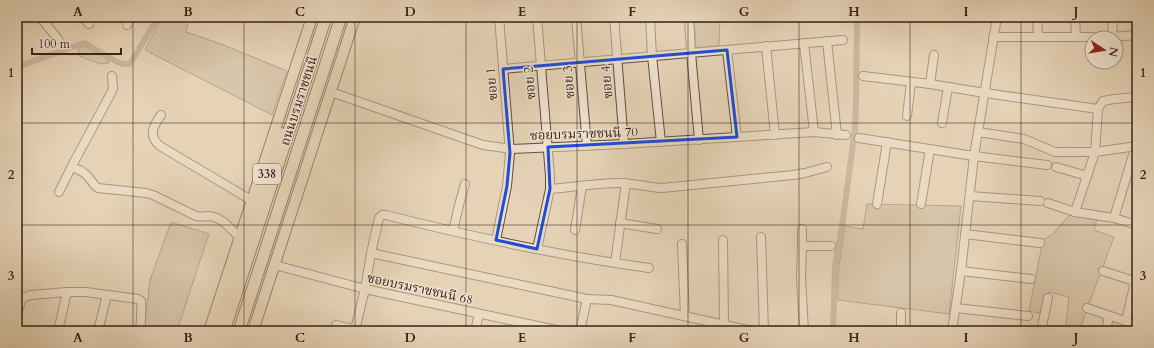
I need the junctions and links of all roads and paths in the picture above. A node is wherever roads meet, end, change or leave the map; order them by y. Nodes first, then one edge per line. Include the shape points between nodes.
1 (40, 17) edge
2 (83, 17) edge
3 (312, 17) edge
4 (318, 17) edge
5 (326, 17) edge
6 (341, 17) edge
7 (349, 17) edge
8 (355, 17) edge
9 (499, 17) edge
10 (537, 17) edge
11 (576, 17) edge
12 (614, 17) edge
13 (650, 17) edge
14 (689, 17) edge
15 (997, 17) edge
16 (1037, 17) edge
17 (1075, 17) edge
18 (1113, 17) edge
19 (89, 24) dead end
20 (1112, 30) edge
21 (1137, 35) edge
22 (1124, 36) edge
23 (993, 37) junction
24 (1038, 37) junction
25 (1076, 37) junction
26 (1084, 37) edge
27 (58, 39) dead end
28 (843, 40) dead end
29 (827, 41) junction
30 (804, 43) junction
31 (766, 46) junction
32 (727, 50) junction
33 (691, 53) junction
34 (934, 55) dead end
35 (652, 56) junction
36 (618, 59) junction
37 (580, 62) junction
38 (541, 65) junction
39 (503, 69) junction
40 (112, 76) dead end
41 (862, 76) dead end
42 (911, 82) junction
43 (930, 84) junction
44 (948, 88) junction
45 (331, 92) junction
46 (985, 93) junction
47 (1137, 97) edge
48 (1098, 109) junction
49 (161, 115) dead end
50 (907, 116) dead end
51 (942, 123) dead end
52 (814, 132) junction
53 (978, 132) junction
54 (775, 135) junction
55 (837, 135) junction
56 (846, 135) dead end
57 (737, 137) junction
58 (859, 138) dead end
59 (699, 140) junction
60 (661, 142) junction
61 (888, 142) junction
62 (624, 144) junction
63 (586, 146) junction
64 (1137, 146) edge
65 (548, 147) junction
66 (509, 148) junction
67 (930, 149) junction
68 (1095, 152) junction
69 (1133, 155) dead end
70 (974, 156) junction
71 (1047, 165) dead end
72 (72, 167) junction
73 (827, 167) dead end
74 (1056, 167) dead end
75 (1087, 176) junction
76 (626, 183) junction
77 (465, 184) dead end
78 (582, 186) junction
79 (550, 189) junction
80 (60, 192) dead end
81 (970, 196) junction
82 (251, 200) junction
83 (877, 204) dead end
84 (921, 204) dead end
85 (1075, 212) junction
86 (1114, 218) junction
87 (620, 223) junction
88 (1137, 225) edge
89 (657, 229) dead end
90 (802, 229) dead end
91 (576, 230) dead end
92 (453, 231) junction
93 (965, 234) junction
94 (761, 237) dead end
95 (239, 238) junction
96 (496, 240) junction
97 (723, 240) dead end
98 (1040, 243) dead end
99 (682, 244) dead end
100 (802, 246) junction
101 (831, 246) dead end
102 (537, 249) junction
103 (371, 253) junction
104 (615, 263) junction
105 (275, 264) junction
106 (649, 268) dead end
107 (961, 271) junction
108 (1103, 271) dead end
109 (1137, 275) edge
110 (1032, 279) dead end
111 (1134, 286) dead end
112 (365, 289) junction
113 (67, 292) junction
114 (107, 295) junction
115 (1048, 298) dead end
116 (588, 299) junction
117 (956, 308) junction
118 (1087, 308) dead end
119 (901, 313) dead end
120 (17, 314) edge
121 (479, 314) junction
122 (685, 316) junction
123 (1028, 316) dead end
124 (1109, 316) junction
125 (1126, 321) junction
126 (336, 325) dead end
127 (724, 325) junction
128 (1137, 325) edge
129 (358, 330) edge
130 (58, 331) edge
131 (98, 331) edge
132 (140, 331) edge
133 (209, 331) edge
134 (216, 331) edge
135 (224, 331) edge
136 (239, 331) edge
137 (254, 331) edge
138 (475, 331) edge
139 (560, 331) edge
140 (580, 331) edge
141 (752, 331) edge
142 (764, 331) edge
143 (804, 331) edge
144 (901, 331) edge
145 (952, 331) edge
146 (1041, 331) edge
147 (1106, 331) edge

1 - 27 street
2 - 19 street
3 - 82 main road, 338
4 - 134 main road, 338
5 - 135 highway, ถนนบรมราชชนนี / 338
6 - 136 highway, ถนนบรมราชชนนี / 338
7 - 137 main road, 338
8 - 45 main road, 338
9 - 39 street, ซอย 1
10 - 38 street, ซอย 2
11 - 37 street, ซอย 3
12 - 36 street, ซอย 4
13 - 35 street
14 - 33 street
15 - 23 street
16 - 24 street
17 - 25 street
18 - 20 street
21 - 22 street
23 - 24 street
23 - 46 street
24 - 25 street
25 - 26 street
28 - 29 street
29 - 30 street
29 - 55 street
30 - 31 street
30 - 52 street
31 - 32 street
31 - 54 street
32 - 33 street
32 - 57 street
33 - 35 street
33 - 59 street
34 - 43 street
35 - 36 street
35 - 60 street
36 - 37 street
36 - 62 street, ซอย 4
37 - 38 street
37 - 63 street, ซอย 3
38 - 39 street
38 - 65 street, ซอย 2
39 - 66 street, ซอย 1
40 - 72 street via 111,93
41 - 42 street
42 - 43 street
42 - 50 street
43 - 44 street
44 - 46 street
44 - 51 street
45 - 66 street, ซอยบรมราชชนนี 70 via 483,145
45 - 105 main road, 338
46 - 48 street
46 - 53 street
47 - 48 street via 1103,101
48 - 68 street
49 - 82 street via 153,131 153,137 160,146
52 - 54 street, ซอยบรมราชชนนี 70
52 - 55 street, ซอยบรมราชชนนี 70
53 - 68 street via 1024,139 1055,152
53 - 70 street
54 - 57 street, ซอยบรมราชชนนี 70
55 - 56 street, ซอยบรมราชชนนี 70
57 - 59 street, ซอยบรมราชชนนี 70
58 - 61 street
59 - 60 street, ซอยบรมราชชนนี 70
60 - 62 street, ซอยบรมราชชนนี 70
61 - 67 street
61 - 83 street
62 - 63 street, ซอยบรมราชชนนี 70
63 - 65 street, ซอยบรมราชชนนี 70
64 - 68 street
65 - 66 street, ซอยบรมราชชนนี 70
65 - 79 street, ซอย 2
66 - 96 street, ซอย 1 via 507,186
67 - 70 street
67 - 84 street
68 - 75 street
69 - 86 street
70 - 71 street
70 - 81 street
72 - 80 street
72 - 95 street via 86,174 98,188 153,195 196,216 210,216 222,220
73 - 76 street via 805,174 662,188
74 - 75 street
75 - 85 street
76 - 78 street
76 - 87 street
77 - 92 street
78 - 79 street
78 - 91 street
79 - 102 street, ซอย 2
81 - 85 street via 1044,202
81 - 93 street
82 - 95 main road, 338
85 - 86 street
86 - 88 street
87 - 89 street
87 - 104 street
90 - 100 street
92 - 96 street
92 - 103 street via 382,215 379,218
93 - 98 street
93 - 107 street
94 - 142 street
95 - 133 main road, 338
96 - 102 street
97 - 127 street
99 - 122 street
100 - 101 street
100 - 143 street
102 - 104 street
103 - 112 street
103 - 116 street
104 - 106 street
105 - 112 street, ซอยบรมราชชนนี 68
105 - 137 main road, 338
107 - 110 street
107 - 117 street
108 - 109 street via 1131,280 1135,280
111 - 125 street
112 - 121 street, ซอยบรมราชชนนี 68
112 - 129 street
113 - 114 street
113 - 120 street via 31,294 22,298
113 - 130 street
114 - 131 street
114 - 132 street via 141,301
115 - 146 street
116 - 122 street via 611,300
116 - 140 street
117 - 123 street
117 - 145 street
118 - 124 street
119 - 144 street
121 - 138 street
121 - 139 street, ซอยบรมราชชนนี 68
122 - 127 street
124 - 125 street
124 - 147 street
125 - 128 street
126 - 129 street
127 - 141 street

